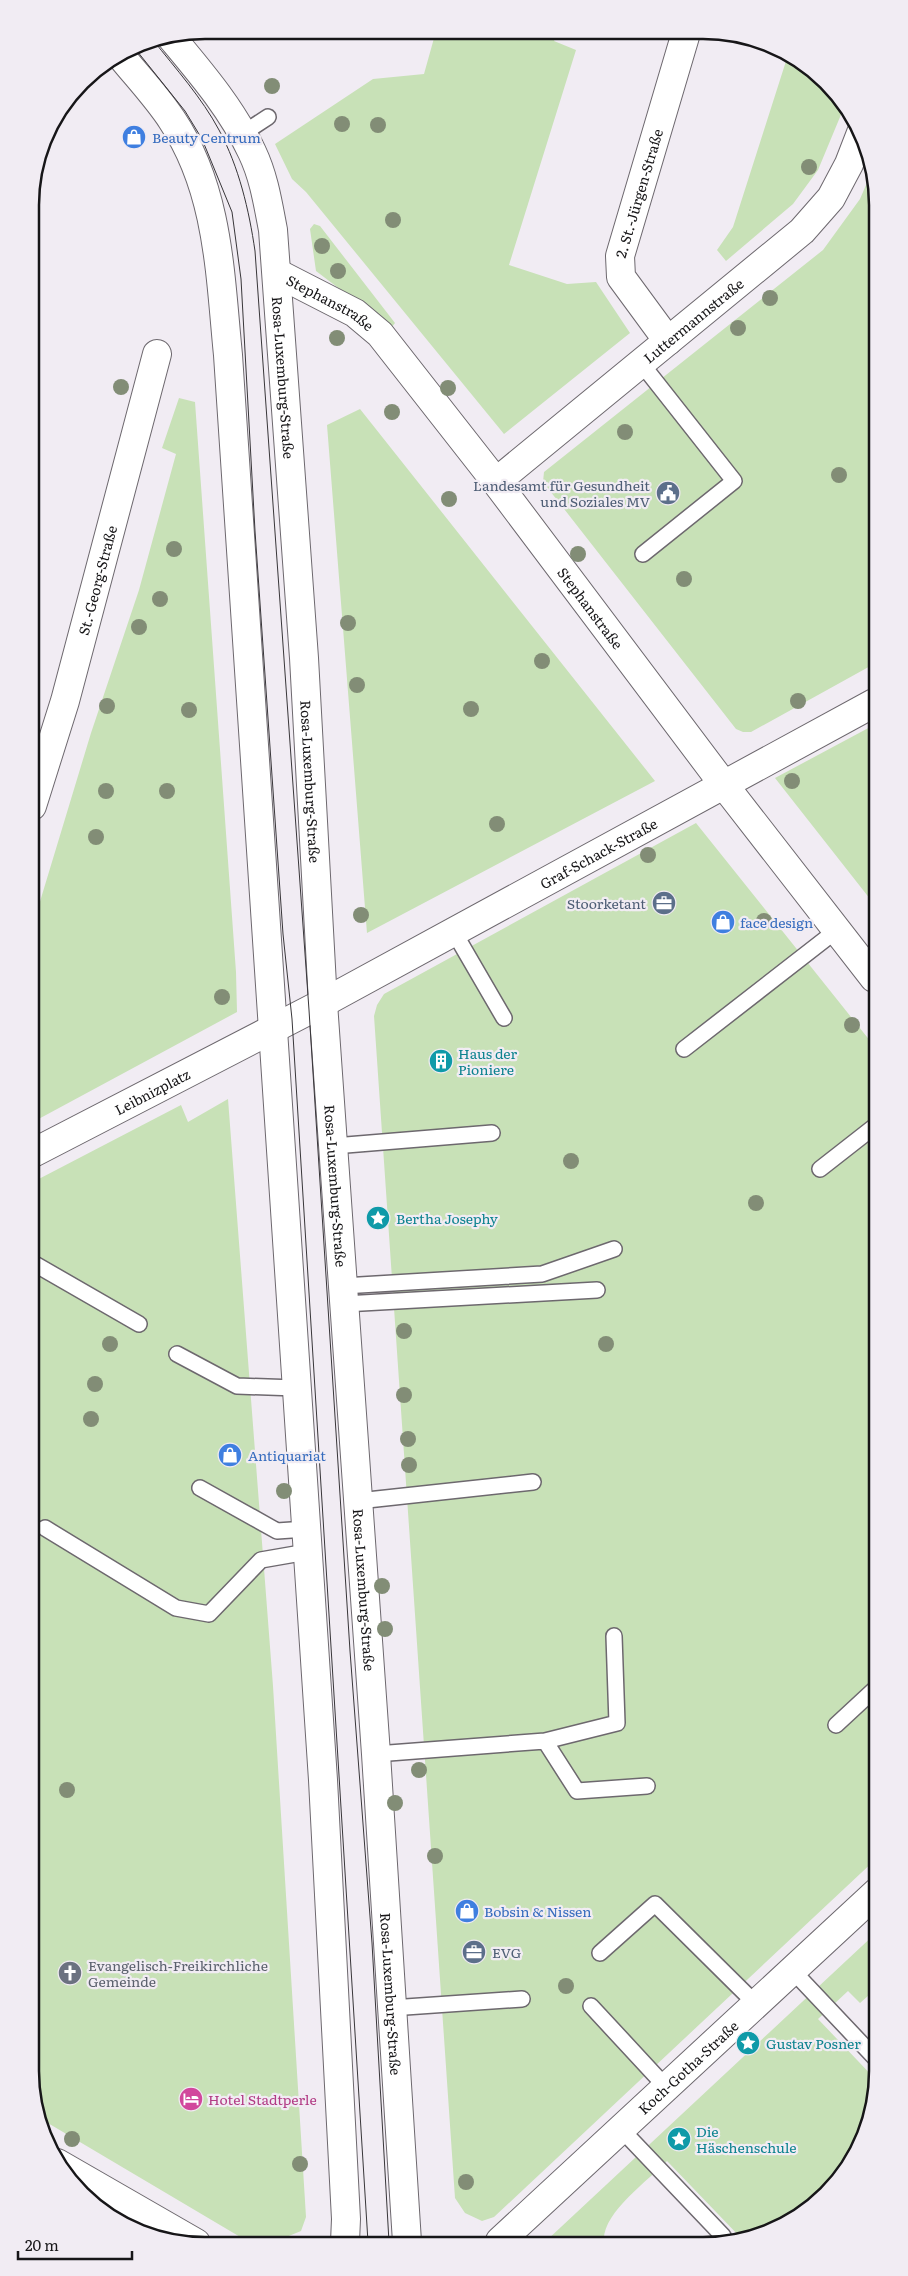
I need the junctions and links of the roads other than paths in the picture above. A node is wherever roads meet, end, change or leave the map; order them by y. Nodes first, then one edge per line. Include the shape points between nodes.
1 (684, 39) edge
2 (175, 42) edge
3 (124, 60) edge
4 (268, 117) dead end
5 (242, 134) junction
6 (857, 142) edge
7 (277, 273) junction
8 (668, 341) junction
9 (157, 354) dead end
10 (641, 363) junction
11 (496, 482) junction
12 (643, 554) dead end
13 (869, 706) edge
14 (39, 784) edge
15 (724, 785) junction
16 (837, 930) junction
17 (454, 932) junction
18 (869, 963) edge
19 (323, 1003) junction
20 (504, 1018) dead end
21 (271, 1030) junction
22 (684, 1049) dead end
23 (869, 1131) edge
24 (492, 1134) dead end
25 (334, 1146) junction
26 (39, 1150) edge
27 (820, 1169) dead end
28 (614, 1248) dead end
29 (39, 1267) edge
30 (597, 1290) dead end
31 (344, 1295) junction
32 (139, 1324) dead end
33 (177, 1354) dead end
34 (296, 1388) junction
35 (533, 1482) dead end
36 (200, 1488) dead end
37 (358, 1501) junction
38 (45, 1528) dead end
39 (307, 1540) junction
40 (614, 1636) dead end
41 (869, 1694) edge
42 (836, 1725) dead end
43 (545, 1741) junction
44 (376, 1754) junction
45 (647, 1786) dead end
46 (869, 1899) edge
47 (600, 1953) dead end
48 (792, 1970) junction
49 (522, 1999) dead end
50 (756, 2004) junction
51 (591, 2006) dead end
52 (392, 2008) junction
53 (869, 2051) edge
54 (666, 2087) junction
55 (621, 2129) junction
56 (73, 2172) edge
57 (528, 2230) edge
58 (184, 2236) edge
59 (723, 2236) edge
60 (345, 2237) edge
61 (407, 2237) edge
62 (510, 2237) edge

1 - 8 street, 2. St.-Jürgen-Straße via 620,256 621,277
2 - 5 street, Rosa-Luxemburg-Straße via 221,99
3 - 21 street via 172,120 188,148 204,184 218,242
4 - 5 lane
5 - 7 street, Rosa-Luxemburg-Straße via 262,178 273,230
6 - 8 street, Luttermannstraße via 831,198 802,231
7 - 11 street, Stephanstraße via 355,313 380,334
7 - 19 street, Rosa-Luxemburg-Straße via 304,658
8 - 10 street, Luttermannstraße
9 - 14 street, St.-Georg-Straße via 65,701
10 - 11 street, Luttermannstraße
10 - 12 lane via 734,481
11 - 15 street, Stephanstraße
13 - 15 street, Graf-Schack-Straße
15 - 16 street, Stephanstraße
15 - 17 street, Graf-Schack-Straße
16 - 18 street, Stephanstraße
16 - 22 lane
17 - 19 street, Graf-Schack-Straße
17 - 20 lane
19 - 21 street, Leibnizplatz
19 - 25 street, Rosa-Luxemburg-Straße
21 - 26 street, Leibnizplatz
21 - 34 street
23 - 27 lane
24 - 25 lane
25 - 31 street, Rosa-Luxemburg-Straße
28 - 31 lane via 542,1274
29 - 32 lane
30 - 31 lane
31 - 37 street, Rosa-Luxemburg-Straße
33 - 34 lane via 237,1386
34 - 39 street
35 - 37 lane
36 - 39 lane via 277,1531
37 - 44 street, Rosa-Luxemburg-Straße
38 - 39 lane via 176,1608 209,1614 261,1560
39 - 60 street via 323,1780
40 - 43 lane via 616,1723
41 - 42 lane
43 - 44 lane
43 - 45 lane via 577,1791
44 - 52 street, Rosa-Luxemburg-Straße
46 - 48 street, Koch-Gotha-Straße
47 - 50 lane via 655,1904
48 - 50 street, Koch-Gotha-Straße
48 - 53 lane
49 - 52 lane
50 - 54 street, Koch-Gotha-Straße
51 - 54 lane
52 - 61 street, Rosa-Luxemburg-Straße
54 - 55 street, Koch-Gotha-Straße
55 - 57 street, Koch-Gotha-Straße
55 - 59 lane
56 - 58 street
57 - 62 street, Koch-Gotha-Straße

